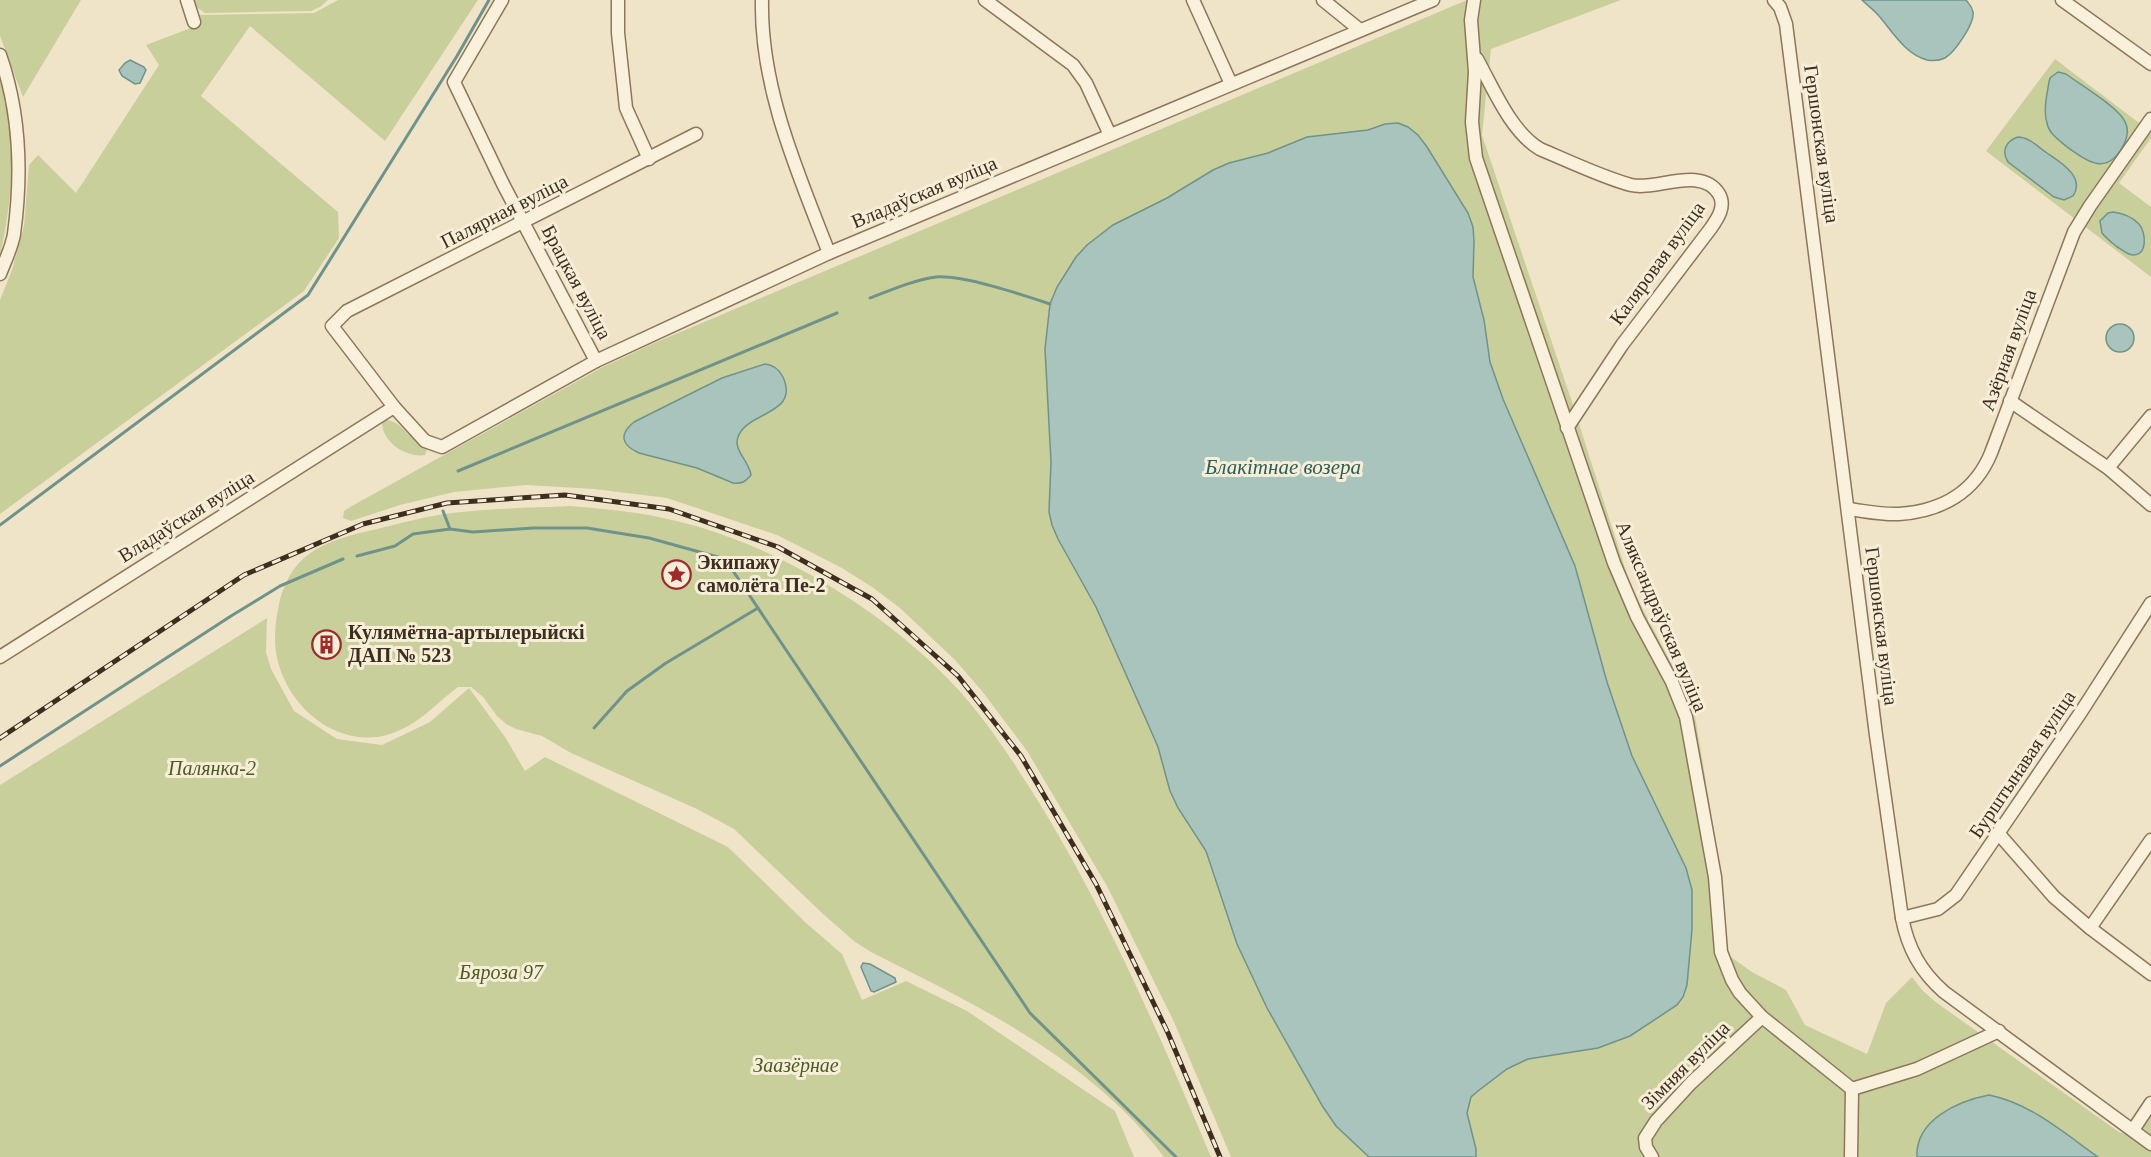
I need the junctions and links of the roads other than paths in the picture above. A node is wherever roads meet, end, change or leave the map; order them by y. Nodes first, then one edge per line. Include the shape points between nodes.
1 (187, 0) edge
2 (502, 0) edge
3 (618, 0) edge
4 (762, 0) edge
5 (985, 0) edge
6 (1193, 0) edge
7 (1323, 0) edge
8 (1433, 0) edge
9 (1474, 0) edge
10 (1774, 0) edge
11 (2062, 0) edge
12 (194, 22) dead end
13 (1360, 30) junction
14 (0, 55) edge
15 (1474, 56) junction
16 (2151, 64) edge
17 (1231, 84) junction
18 (2151, 119) edge
19 (696, 134) dead end
20 (1110, 135) junction
21 (649, 159) junction
22 (523, 223) junction
23 (829, 253) junction
24 (0, 274) edge
25 (596, 361) junction
26 (2010, 401) junction
27 (394, 407) junction
28 (2151, 416) edge
29 (1567, 428) junction
30 (2108, 468) junction
31 (2151, 505) edge
32 (1848, 509) junction
33 (2151, 603) edge
34 (0, 657) edge
35 (1998, 833) junction
36 (2151, 840) edge
37 (1902, 918) junction
38 (2090, 928) junction
39 (2151, 974) edge
40 (1762, 1017) junction
41 (1999, 1031) junction
42 (1852, 1089) junction
43 (2151, 1103) edge
44 (2133, 1130) junction
45 (2151, 1144) edge
46 (1649, 1152) edge
47 (1851, 1157) edge

1 - 12 street
2 - 22 street, Брацкая вуліца via 454,82
3 - 21 street via 626,108
4 - 23 street via 768,78
5 - 20 street via 1073,65 1086,83
6 - 17 street
7 - 13 street
8 - 13 street, Владаўская вуліца
9 - 15 street, Аляксандраўская вуліца
10 - 32 street, Гершонская вуліца via 1786,24
11 - 16 street
13 - 17 street, Владаўская вуліца
14 - 24 street via 14,105 18,177 14,236
15 - 29 street, Аляксандраўская вуліца via 1472,122 1476,158
15 - 29 street, Каляровая вуліца via 1515,126 1540,149 1631,185 1701,182 1714,188 1721,199 1720,214 1711,228 1622,345
17 - 20 street, Владаўская вуліца
18 - 26 street, Азёрная вуліца via 2074,232
19 - 21 street, Палярная вуліца
20 - 23 street, Владаўская вуліца
21 - 22 street, Палярная вуліца
22 - 25 street, Брацкая вуліца
22 - 27 street, Палярная вуліца via 347,310 332,326
23 - 25 street, Владаўская вуліца
25 - 27 street, Владаўская вуліца via 442,447 425,441
26 - 30 street
26 - 32 street, Азёрная вуліца via 1985,468 1967,490 1912,512 1884,514
27 - 34 street, Владаўская вуліца
28 - 30 street
29 - 40 street, Аляксандраўская вуліца via 1621,581 1686,717 1715,877 1721,952 1740,993
30 - 31 street
32 - 37 street, Гершонская вуліца
33 - 35 street, Бурштынавая вуліца
35 - 37 street, Бурштынавая вуліца via 1948,903
35 - 38 street via 2043,885
36 - 38 street
37 - 41 street, Гершонская вуліца via 1910,947 1928,977
38 - 39 street
40 - 42 street, Аляксандраўская вуліца
40 - 46 street, Зімняя вуліца via 1656,1120 1645,1138
41 - 42 street via 1917,1069
41 - 44 street, Гершонская вуліца
42 - 47 street
43 - 44 street
44 - 45 street, Гершонская вуліца

